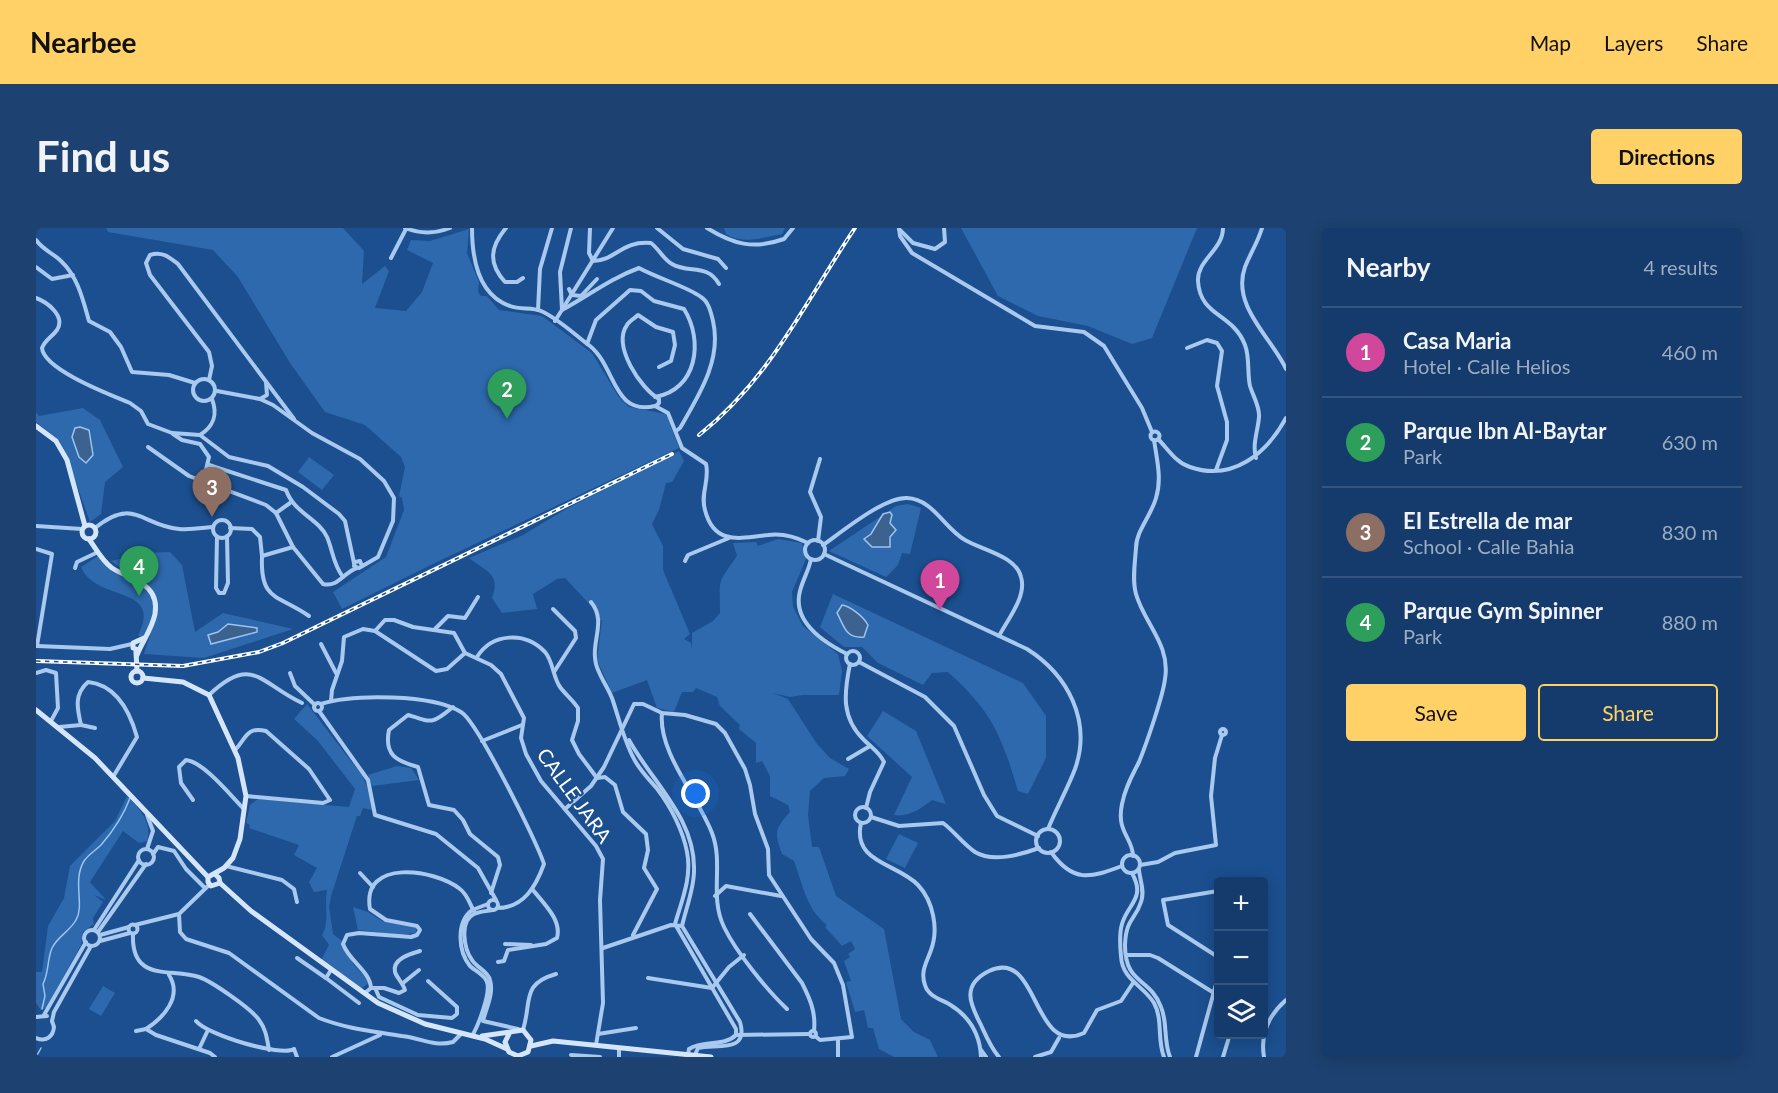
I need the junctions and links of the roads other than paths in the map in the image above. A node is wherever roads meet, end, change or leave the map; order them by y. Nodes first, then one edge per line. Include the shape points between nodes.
1 (406, 228) edge
2 (450, 228) edge
3 (472, 228) edge
4 (507, 228) edge
5 (552, 228) edge
6 (571, 228) edge
7 (590, 228) edge
8 (613, 228) edge
9 (657, 228) edge
10 (707, 228) edge
11 (794, 228) edge
12 (899, 228) edge
13 (944, 228) edge
14 (1223, 228) edge
15 (1262, 228) edge
16 (36, 240) edge
17 (391, 258) dead end
18 (593, 261) junction
19 (36, 267) edge
20 (726, 268) dead end
21 (73, 275) junction
22 (523, 278) dead end
23 (597, 279) dead end
24 (719, 284) dead end
25 (569, 290) dead end
26 (572, 295) junction
27 (36, 298) edge
28 (538, 310) junction
29 (562, 310) junction
30 (555, 321) junction
31 (587, 344) junction
32 (1187, 348) dead end
33 (659, 367) dead end
34 (1286, 369) edge
35 (209, 380) junction
36 (266, 381) junction
37 (195, 383) junction
38 (217, 391) junction
39 (655, 397) junction
40 (212, 399) junction
41 (260, 399) junction
42 (655, 406) junction
43 (1286, 418) edge
44 (294, 419) junction
45 (36, 426) edge
46 (676, 431) junction
47 (1152, 432) junction
48 (172, 433) junction
49 (200, 435) junction
50 (1156, 439) junction
51 (148, 447) dead end
52 (1256, 458) junction
53 (820, 459) dead end
54 (209, 465) junction
55 (1216, 470) junction
56 (203, 482) junction
57 (290, 503) junction
58 (276, 513) junction
59 (36, 526) edge
60 (84, 527) junction
61 (213, 527) junction
62 (95, 528) junction
63 (230, 528) junction
64 (227, 536) junction
65 (217, 537) junction
66 (729, 538) junction
67 (89, 539) junction
68 (818, 541) junction
69 (808, 543) junction
70 (824, 545) junction
71 (293, 547) junction
72 (36, 549) edge
73 (98, 552) junction
74 (824, 554) junction
75 (262, 556) junction
76 (811, 559) junction
77 (685, 561) dead end
78 (358, 564) junction
79 (75, 568) dead end
80 (343, 577) junction
81 (478, 597) dead end
82 (591, 602) dead end
83 (553, 609) dead end
84 (309, 616) dead end
85 (435, 629) junction
86 (375, 632) junction
87 (999, 636) junction
88 (142, 640) junction
89 (321, 644) dead end
90 (36, 646) edge
91 (134, 649) junction
92 (465, 653) junction
93 (848, 654) junction
94 (477, 657) junction
95 (859, 662) junction
96 (850, 664) junction
97 (137, 671) junction
98 (554, 672) junction
99 (36, 673) edge
100 (290, 673) dead end
101 (336, 674) junction
102 (143, 678) junction
103 (209, 695) junction
104 (331, 701) junction
105 (302, 703) dead end
106 (321, 704) junction
107 (315, 705) junction
108 (453, 707) junction
109 (36, 710) edge
110 (319, 711) junction
111 (662, 713) junction
112 (51, 721) junction
113 (81, 725) junction
114 (522, 725) junction
115 (59, 728) junction
116 (95, 728) dead end
117 (623, 729) junction
118 (1222, 735) dead end
119 (482, 741) junction
120 (870, 746) junction
121 (235, 750) junction
122 (848, 759) dead end
123 (113, 777) junction
124 (597, 778) junction
125 (246, 796) junction
126 (193, 800) dead end
127 (866, 808) junction
128 (565, 809) junction
129 (245, 810) junction
130 (147, 814) junction
131 (871, 817) junction
132 (861, 823) junction
133 (1048, 829) junction
134 (1038, 836) junction
135 (1039, 848) junction
136 (147, 849) junction
137 (1051, 852) junction
138 (153, 854) junction
139 (1133, 856) junction
140 (139, 860) junction
141 (146, 864) junction
142 (225, 867) junction
143 (1122, 867) junction
144 (1139, 867) junction
145 (360, 873) dead end
146 (1132, 873) junction
147 (212, 875) junction
148 (494, 880) junction
149 (485, 882) junction
150 (214, 885) junction
151 (373, 887) junction
152 (488, 888) junction
153 (533, 890) junction
154 (491, 892) junction
155 (1214, 892) edge
156 (715, 896) junction
157 (782, 896) junction
158 (497, 901) junction
159 (297, 902) dead end
160 (489, 903) junction
161 (512, 905) junction
162 (495, 909) junction
163 (474, 912) junction
164 (179, 914) junction
165 (750, 914) dead end
166 (150, 921) junction
167 (105, 922) junction
168 (675, 924) junction
169 (682, 926) junction
170 (132, 931) junction
171 (97, 932) junction
172 (113, 932) junction
173 (633, 935) junction
174 (100, 940) junction
175 (86, 942) junction
176 (505, 944) dead end
177 (546, 944) junction
178 (91, 946) junction
179 (603, 948) junction
180 (420, 951) dead end
181 (1214, 954) edge
182 (744, 955) junction
183 (1126, 956) junction
184 (297, 958) dead end
185 (498, 962) dead end
186 (331, 970) junction
187 (419, 970) dead end
188 (556, 974) dead end
189 (169, 975) junction
190 (326, 978) junction
191 (648, 978) dead end
192 (428, 981) dead end
193 (403, 983) junction
194 (1133, 983) junction
195 (714, 987) junction
196 (371, 988) junction
197 (376, 990) junction
198 (1214, 993) joint
199 (364, 994) junction
200 (1286, 1000) edge
201 (359, 1003) dead end
202 (787, 1010) dead end
203 (37, 1015) edge
204 (44, 1015) junction
205 (977, 1018) junction
206 (52, 1021) junction
207 (196, 1021) dead end
208 (970, 1022) junction
209 (479, 1023) junction
210 (636, 1028) dead end
211 (146, 1029) junction
212 (207, 1030) junction
213 (521, 1030) junction
214 (135, 1031) dead end
215 (743, 1033) junction
216 (461, 1034) junction
217 (506, 1034) junction
218 (598, 1034) junction
219 (752, 1034) junction
220 (813, 1034) junction
221 (381, 1035) junction
222 (529, 1035) junction
223 (736, 1035) junction
224 (472, 1036) junction
225 (1059, 1038) junction
226 (38, 1039) edge
227 (741, 1039) junction
228 (1229, 1039) edge
229 (838, 1040) junction
230 (551, 1041) junction
231 (36, 1045) edge
232 (596, 1045) junction
233 (619, 1048) junction
234 (199, 1049) junction
235 (269, 1050) junction
236 (529, 1052) edge
237 (508, 1053) edge
238 (571, 1055) dead end
239 (688, 1055) junction
240 (695, 1056) edge
241 (215, 1057) edge
242 (297, 1057) edge
243 (332, 1057) edge
244 (600, 1057) edge
245 (619, 1057) edge
246 (711, 1057) edge
247 (838, 1057) edge
248 (984, 1057) edge
249 (999, 1057) edge
250 (1035, 1057) edge
251 (1164, 1057) edge
252 (1170, 1057) edge
253 (1196, 1057) edge
254 (1223, 1057) edge
255 (1264, 1057) edge

1 - 2 street via 437,233
1 - 17 street
3 - 28 street via 476,265 496,299 515,308
4 - 22 street via 497,239 495,271 505,282
5 - 28 street via 540,268
6 - 29 street via 560,272
7 - 18 street via 589,253
8 - 18 street
9 - 20 street via 683,249 718,259
10 - 11 street via 732,243 749,244 784,239
12 - 13 street via 913,243 935,249 945,242
12 - 47 street via 912,253 1035,326 1084,332 1104,346 1143,408
14 - 52 street via 1217,248 1204,262 1198,278 1201,299 1210,311 1238,329 1246,346 1249,384 1260,414
15 - 34 street via 1242,285 1265,339
16 - 21 street
18 - 24 street via 601,261 631,243 651,243 672,265 705,270
18 - 26 street
19 - 21 street via 52,279
21 - 37 street via 90,321 110,332 132,372 169,375
23 - 26 street via 581,296
25 - 26 street
26 - 29 street
27 - 48 street via 52,307 59,321 58,328 42,346 44,355 62,371 130,403 141,411 148,424
28 - 30 street
29 - 30 street
29 - 46 street via 610,279 639,268 702,297 711,309 716,334 713,362 698,397
30 - 31 street
31 - 39 street via 596,320 630,290 641,291 654,302 684,309 692,321 694,357 680,388
31 - 42 street via 600,357 630,405 642,409
32 - 55 street via 1206,340 1216,342 1222,351 1217,386 1227,422 1227,440
33 - 39 street via 671,361 673,332 638,315 627,325 623,338 638,382
35 - 36 street via 209,352 150,275 146,263 150,255 157,252 178,264
35 - 37 street
35 - 38 street
36 - 41 street via 267,395
36 - 44 street
37 - 40 street via 198,400
38 - 40 street
38 - 41 street
39 - 42 street via 651,401
40 - 49 street via 215,417
41 - 44 street
42 - 46 street via 668,413
43 - 52 street
44 - 78 street via 360,459 390,489 396,508 378,557 374,562
45 - 60 main road via 56,441 67,460
46 - 66 street via 682,448 706,464 709,473 704,506 714,528
47 - 50 street via 1150,436
47 - 50 street via 1158,432
48 - 49 street
48 - 54 street via 205,449
49 - 78 street via 229,457 268,466 287,476 339,514 345,521
50 - 55 street via 1190,467
50 - 139 street via 1160,472 1157,498 1136,539 1134,577 1136,594 1158,635 1165,679 1122,804 1123,833
51 - 56 street
52 - 55 street
53 - 68 street via 810,492 821,517
54 - 56 street
54 - 57 street via 286,490
56 - 58 street via 266,505
57 - 58 street
57 - 80 street via 327,535 333,561
58 - 71 street
59 - 60 street
60 - 62 main road
60 - 67 main road via 83,536
61 - 62 street via 180,530 134,513 118,515
61 - 63 street via 222,520
61 - 65 street
62 - 67 main road
63 - 64 street
63 - 75 street via 252,529 260,537
64 - 65 street
64 - 65 street via 228,583 224,593 216,588
66 - 69 street via 788,535
66 - 77 street via 688,555
67 - 73 main road
68 - 69 street
68 - 70 street
69 - 76 street via 806,551
70 - 74 street
70 - 87 street via 886,503 906,498 920,501 958,535 1019,570 1022,593
71 - 75 street
71 - 80 street via 323,584 330,585
72 - 90 street via 52,554
73 - 79 street via 77,562
73 - 88 main road via 111,567 145,584 153,593 155,614
74 - 76 street via 820,559
74 - 87 street
75 - 84 street via 266,591
76 - 93 street via 800,592 800,613 812,629
78 - 80 street
81 - 85 street via 465,618 448,616
82 - 117 street via 600,621 592,653
83 - 98 street via 575,630 576,638
85 - 86 street via 385,620
85 - 92 street via 454,633
86 - 92 street via 436,671 447,669
86 - 101 street via 363,629 344,637 342,661
87 - 133 street via 1042,659 1052,669 1070,694 1079,718 1078,758
88 - 91 main road
88 - 91 main road
89 - 101 street
90 - 91 street
91 - 97 main road
92 - 94 street, CALLE JARA
93 - 95 street via 858,652
93 - 96 street
94 - 98 street via 496,638 513,637 546,652
94 - 114 street, CALLE JARA via 501,674 524,718
95 - 96 street
95 - 134 street via 925,697 954,726 997,816
96 - 120 street via 845,708 852,726
97 - 102 main road
97 - 102 main road via 131,676 133,682 139,683
98 - 124 street via 560,688 578,708 572,740
99 - 112 street via 56,673 58,708
100 - 107 street via 295,686
101 - 104 street
102 - 103 main road via 183,682
103 - 105 street via 236,675 253,674
103 - 121 main road
104 - 106 street
104 - 108 street via 408,698
106 - 107 street
106 - 110 street
107 - 110 street
108 - 119 street via 467,716
108 - 148 street via 429,723 408,715 399,720 389,730 387,749 394,759 418,767 429,805 454,810 470,834 498,857 500,864
109 - 112 main road
110 - 149 street via 368,780 375,815 436,834 467,857
111 - 117 street via 634,704
111 - 156 street via 662,733 714,837 718,865
111 - 157 street via 716,724 725,734 745,769 755,814 767,844 769,875
112 - 115 main road
113 - 115 street
113 - 116 street
113 - 123 street via 77,698 88,682 106,686 126,707 137,741
114 - 119 street
114 - 128 street, CALLE JARA via 520,738 526,754 541,781
115 - 123 main road
117 - 124 street
117 - 168 street via 633,757 679,827 687,852 689,875
117 - 169 street via 680,815 689,836 694,873
118 - 144 street via 1211,796 1216,845 1175,853
119 - 153 street via 539,849 544,864
120 - 122 street
120 - 127 street via 884,762
121 - 125 main road
121 - 125 street via 248,732 266,731 309,769 330,800 323,803
123 - 130 main road
124 - 128 street
124 - 173 street via 605,777 615,785 623,812 646,834 644,868 657,889
125 - 129 main road
126 - 129 street via 179,777 179,767 186,760 205,771
127 - 131 street
127 - 132 street via 855,812
128 - 179 street, CALLE JARA via 603,860
129 - 142 main road via 237,850
130 - 136 street via 153,831
130 - 147 main road via 201,869
131 - 132 street
131 - 135 street via 899,826 943,823 976,852 988,856 1024,854
132 - 208 street via 860,843 866,852 918,885 934,914 932,948 922,975 926,988
133 - 134 street
133 - 137 street via 1059,837 1058,848
134 - 135 street
135 - 137 street
136 - 138 street
136 - 140 street via 140,851
137 - 143 street via 1064,870 1080,876
138 - 141 street via 152,861
138 - 150 street via 158,847 174,851 186,869
139 - 143 street via 1125,858
139 - 144 street via 1139,860
140 - 141 street
140 - 171 street
141 - 167 street
142 - 147 main road
142 - 150 main road
142 - 159 street via 282,880 294,889
143 - 146 street
144 - 146 street
144 - 183 street via 1142,902 1127,927
145 - 151 street
146 - 194 street via 1136,900 1124,918 1120,944 1122,965
147 - 150 main road
147 - 150 main road
148 - 149 street
148 - 154 street
149 - 152 street
150 - 164 street
150 - 186 main road via 229,892
151 - 163 street via 402,871 432,874 463,891
151 - 196 street via 370,909 386,920 420,930 411,937 347,935 344,944 348,956 370,981
152 - 154 street
152 - 160 street
153 - 161 street
153 - 177 street via 559,929 557,938
154 - 158 street
155 - 181 street via 1163,900 1168,925
156 - 157 street via 726,886
156 - 182 street via 725,930
157 - 229 street via 811,939 834,963 843,985 852,1031 851,1039
158 - 160 street
158 - 161 street
158 - 162 street
160 - 162 street
160 - 163 street
161 - 162 street
162 - 163 street
163 - 209 street via 464,920 461,939 467,962 487,981 488,992
163 - 213 street via 467,922 465,938 473,962 491,983 483,1022
164 - 166 street
164 - 221 street via 180,932 186,939 230,953 319,1018
165 - 220 street via 802,983 813,1005
166 - 170 street
166 - 170 street via 135,925
167 - 171 street
167 - 172 street
168 - 169 street
168 - 173 street
168 - 195 street
169 - 195 street
170 - 172 street
170 - 174 street
170 - 189 street via 140,963
171 - 172 street
171 - 174 street
171 - 175 street via 86,933
173 - 179 street
174 - 178 street
175 - 178 street
175 - 204 street
176 - 177 street
177 - 185 street via 508,951 504,961
178 - 206 street
179 - 218 street, CALLE JARA via 603,1003
180 - 193 street via 402,957 396,965 395,974
182 - 195 street
182 - 202 street via 768,991
183 - 198 street via 1158,958
183 - 252 street via 1130,972 1151,991 1162,1008
184 - 190 street
186 - 190 street
186 - 199 main road
187 - 193 street
188 - 213 street via 531,987
189 - 211 street via 173,987 168,1009
189 - 235 street via 198,977 258,1018 266,1031
190 - 201 street
191 - 195 street
192 - 197 street via 457,1007 452,1018 418,1015 379,997
193 - 197 street via 405,990 399,993 384,988
194 - 225 street via 1121,1000 1097,1010 1084,1033
194 - 251 street via 1148,995 1157,1010
195 - 215 street via 740,1022
195 - 223 street
196 - 197 street
196 - 199 street
198 - 253 street
199 - 216 main road via 404,1016
200 - 255 street via 1266,1026
203 - 204 street
204 - 206 street
205 - 208 street
205 - 225 street via 969,1000 974,984 993,969 1008,970 1022,977 1045,1026
205 - 249 street
206 - 226 street via 53,1034
207 - 212 street
208 - 248 street
209 - 217 street via 498,1026
209 - 224 street
210 - 218 street
211 - 214 street
211 - 234 street
212 - 234 street
212 - 235 street
213 - 217 main road
213 - 222 main road
215 - 219 street
215 - 223 street
215 - 227 street
216 - 221 street via 453,1042 435,1044
216 - 224 main road
217 - 224 main road
217 - 237 main road
218 - 232 street, CALLE JARA
219 - 220 street
219 - 227 street
220 - 229 street via 820,1040
221 - 243 street
222 - 230 main road
222 - 236 main road
223 - 239 street via 731,1040 691,1047
224 - 237 main road
225 - 250 street via 1050,1052
226 - 231 street
227 - 240 street via 727,1046 698,1048
228 - 254 street
229 - 247 street
230 - 232 main road
230 - 236 main road
232 - 233 main road
233 - 239 main road
233 - 245 street
234 - 241 street
235 - 242 street via 281,1053 294,1048
236 - 237 main road via 518,1056
238 - 244 street
239 - 240 main road
240 - 246 main road

